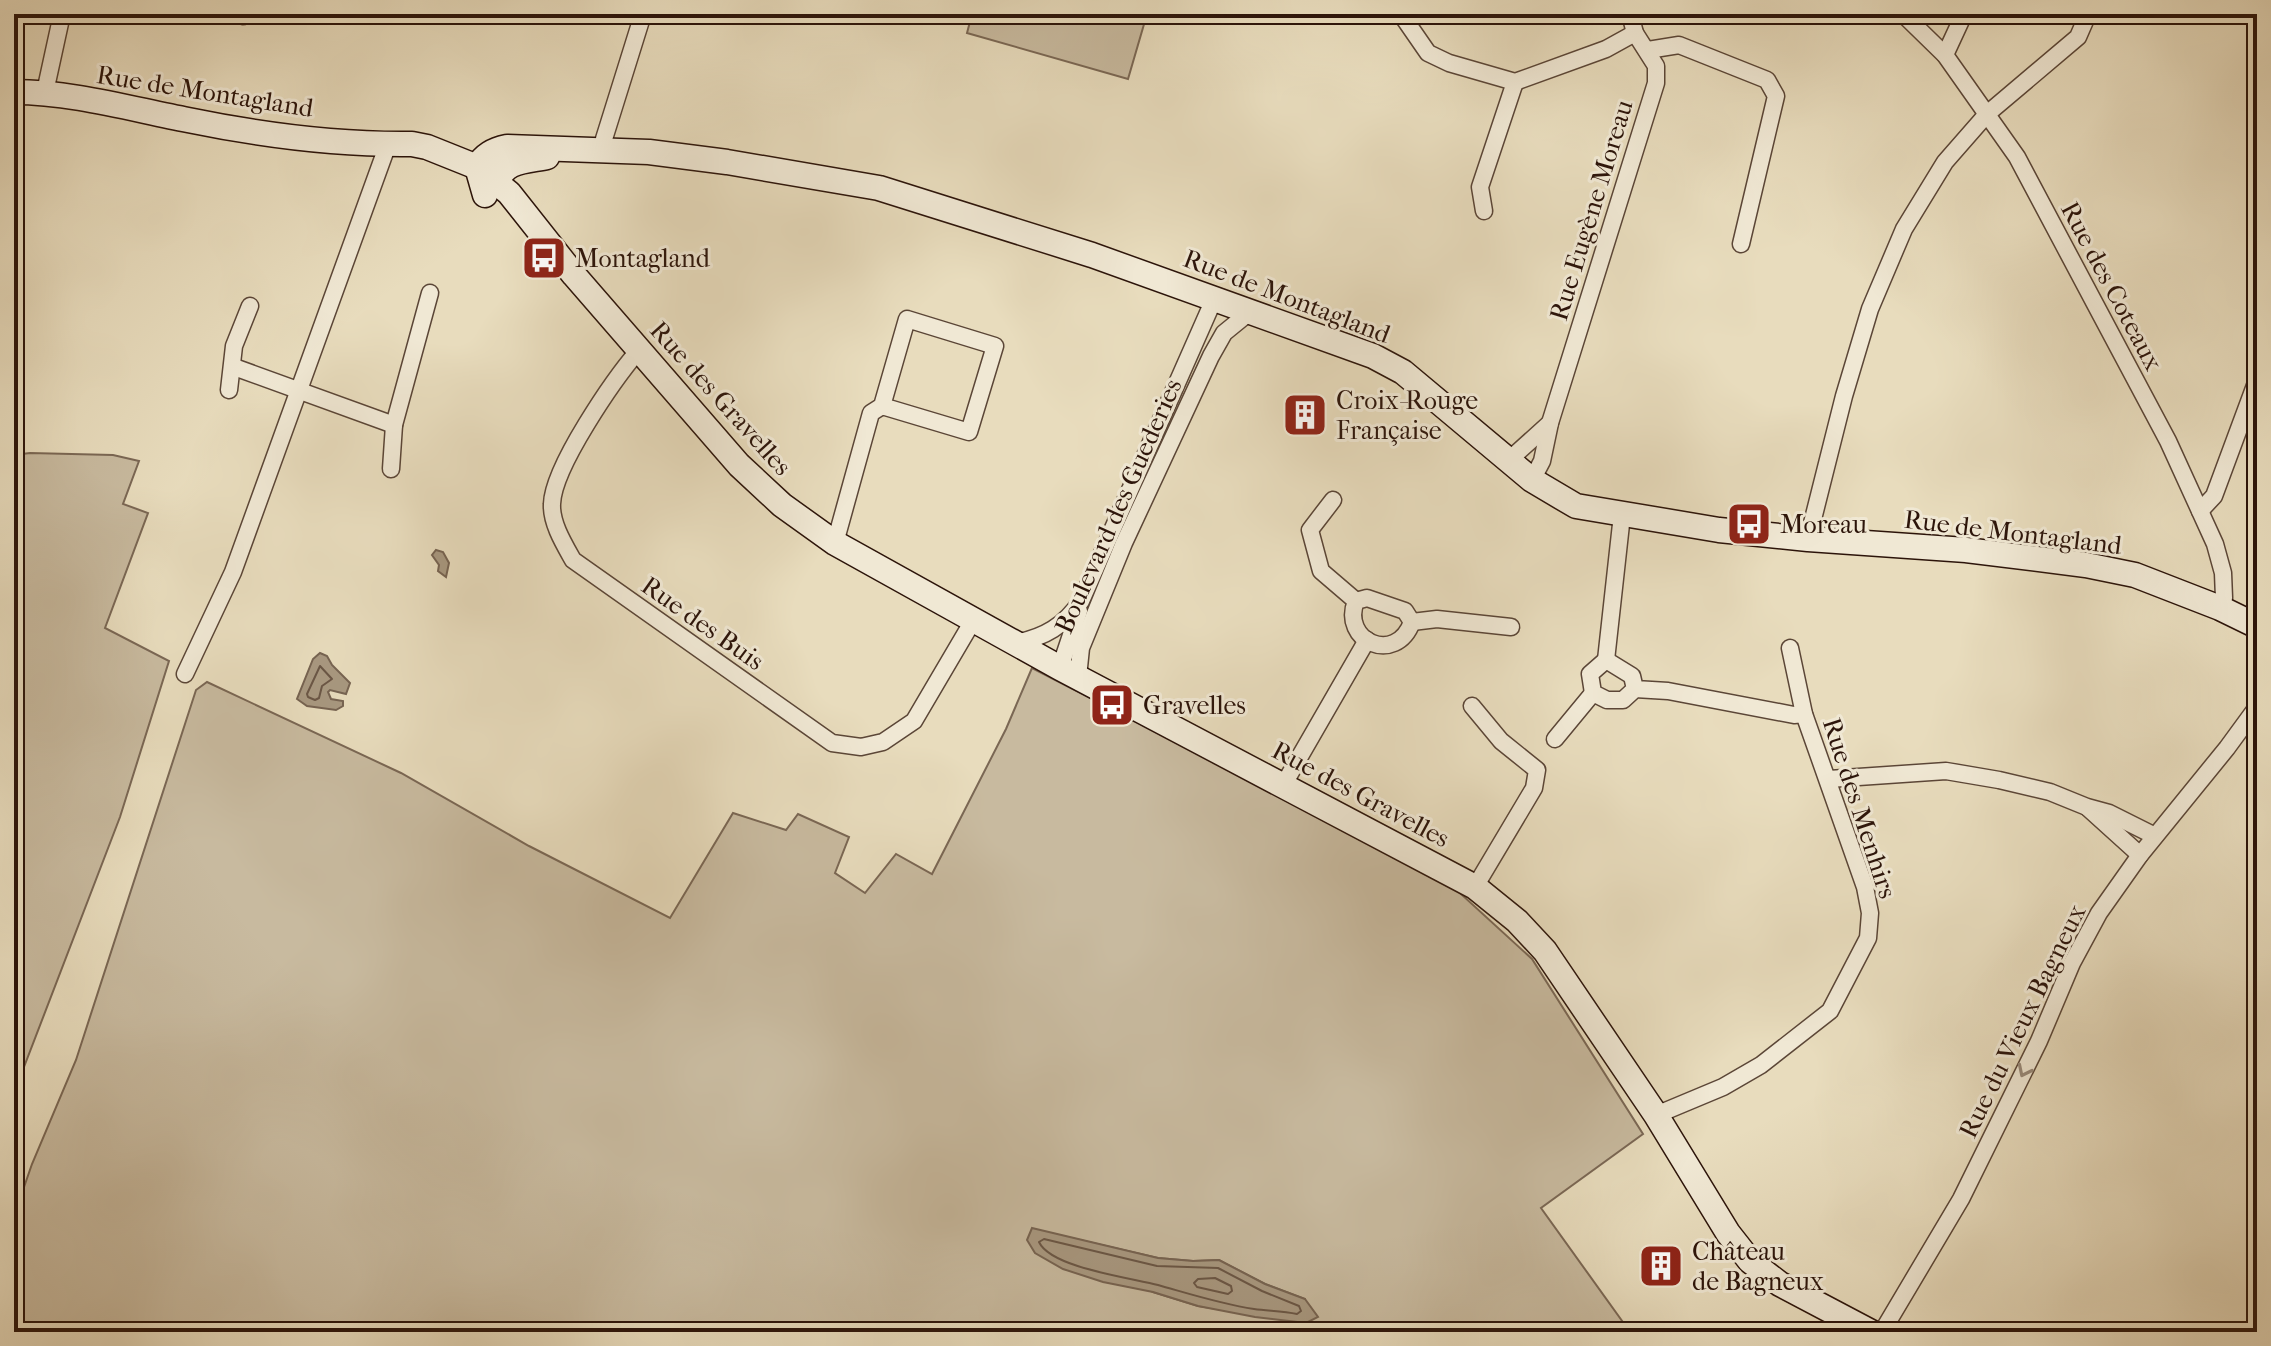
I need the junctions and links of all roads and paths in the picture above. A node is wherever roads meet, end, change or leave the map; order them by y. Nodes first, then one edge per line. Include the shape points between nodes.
1 (62, 14) edge
2 (643, 14) edge
3 (1401, 14) edge
4 (1630, 14) edge
5 (1903, 14) edge
6 (1964, 14) edge
7 (2088, 14) edge
8 (1635, 33) junction
9 (1648, 50) junction
10 (1945, 55) junction
11 (1515, 82) junction
12 (14, 92) edge
13 (45, 92) junction
14 (1987, 114) junction
15 (388, 144) junction
16 (592, 151) junction
17 (483, 176) junction
18 (1484, 211) dead end
19 (1741, 244) dead end
20 (430, 293) dead end
21 (1232, 304) junction
22 (250, 306) dead end
23 (639, 350) junction
24 (1211, 356) junction
25 (234, 367) junction
26 (2257, 380) edge
27 (299, 389) junction
28 (229, 390) dead end
29 (882, 406) junction
30 (1550, 423) junction
31 (394, 425) junction
32 (1509, 460) junction
33 (391, 469) dead end
34 (1532, 480) junction
35 (1333, 500) dead end
36 (2200, 511) junction
37 (1622, 515) junction
38 (1808, 539) junction
39 (835, 543) junction
40 (1081, 601) junction
41 (1356, 601) junction
42 (2220, 608) junction
43 (974, 619) junction
44 (1412, 622) junction
45 (2257, 626) edge
46 (1511, 627) dead end
47 (1367, 640) junction
48 (1016, 643) junction
49 (1790, 648) dead end
50 (1606, 660) junction
51 (1069, 672) junction
52 (185, 674) dead end
53 (1635, 689) junction
54 (1593, 693) junction
55 (1472, 706) dead end
56 (2257, 707) edge
57 (1804, 714) junction
58 (1555, 739) dead end
59 (1829, 779) junction
60 (1284, 784) junction
61 (2087, 807) junction
62 (2155, 836) junction
63 (2140, 855) junction
64 (1475, 887) junction
65 (1656, 1115) junction
66 (1871, 1332) edge
67 (1882, 1332) edge

1 - 13 street
2 - 16 street via 604,139
3 - 11 street via 1428,53
4 - 8 street, Rue Eugène Moreau
5 - 10 street, Rue des Coteaux
6 - 10 street
7 - 14 street via 2078,37
8 - 9 street, Rue Eugène Moreau
8 - 11 street
9 - 19 street via 1679,45 1767,80 1776,96
9 - 30 street, Rue Eugène Moreau via 1656,66 1656,83
10 - 14 street, Rue des Coteaux
11 - 18 street via 1480,187
12 - 13 street, Rue de Montagland
13 - 15 street, Rue de Montagland via 220,127
14 - 36 street, Rue des Coteaux via 2017,157
14 - 38 street via 1945,162 1904,229 1870,309
15 - 17 street, Rue de Montagland via 427,147
15 - 27 street
16 - 17 street, Rue de Montagland via 507,147 482,158
16 - 21 street, Rue de Montagland via 727,162 879,188
17 - 23 street, Rue des Gravelles
20 - 31 street
21 - 24 street, Boulevard des Guederies
21 - 24 street, Boulevard des Guederies
21 - 32 street, Rue de Montagland via 1403,372
21 - 40 street, Boulevard des Guederies
22 - 25 street via 234,346
23 - 39 street, Rue des Gravelles via 739,465
23 - 43 street, Rue des Buis via 618,373 556,477 551,506 573,560 832,743 861,747 883,742 914,721
24 - 51 street, Boulevard des Guederies
25 - 27 street
25 - 28 street
26 - 36 street via 2214,496
27 - 31 street
27 - 52 street via 233,572
29 - 29 street via 907,319 995,346 969,432
29 - 39 street via 871,413
30 - 32 street
30 - 34 street, Rue Eugène Moreau
31 - 33 street
32 - 34 street, Rue de Montagland
34 - 37 street, Rue de Montagland via 1576,506
35 - 41 street via 1310,530 1321,571
36 - 42 street, Rue des Coteaux via 2223,573
37 - 38 street, Rue de Montagland
37 - 50 street
38 - 42 street, Rue de Montagland via 2086,565 2135,575
39 - 43 street, Rue des Gravelles
40 - 48 street, Boulevard des Guederies via 1069,620 1038,639
40 - 51 street, Boulevard des Guederies
41 - 44 street via 1367,598 1405,611
41 - 47 street via 1351,613 1357,632
42 - 45 street, Rue de Montagland
43 - 48 street, Rue des Gravelles
44 - 46 street via 1437,619
44 - 47 street via 1407,637 1394,645
47 - 60 street
48 - 51 street, Rue des Gravelles
49 - 57 street, Rue des Menhirs
50 - 53 street via 1632,676
50 - 54 street via 1590,674
51 - 60 street, Rue des Gravelles
53 - 54 street via 1623,700
53 - 57 street
54 - 58 street
55 - 64 street via 1501,741 1537,770 1534,788
56 - 62 street, Rue du Vieux Bagneux
57 - 59 street, Rue des Menhirs
59 - 61 street via 1946,771 2050,792
59 - 65 street, Rue des Menhirs via 1870,913 1868,938 1847,983 1830,1011 1761,1065
60 - 64 street, Rue des Gravelles
61 - 62 street
61 - 63 street
62 - 63 street, Rue du Vieux Bagneux
63 -> 67 street, Rue du Vieux Bagneux via 2099,913 1961,1199
64 - 65 street, Rue des Gravelles via 1545,951
65 - 66 street, Rue des Gravelles via 1750,1261 1780,1284

